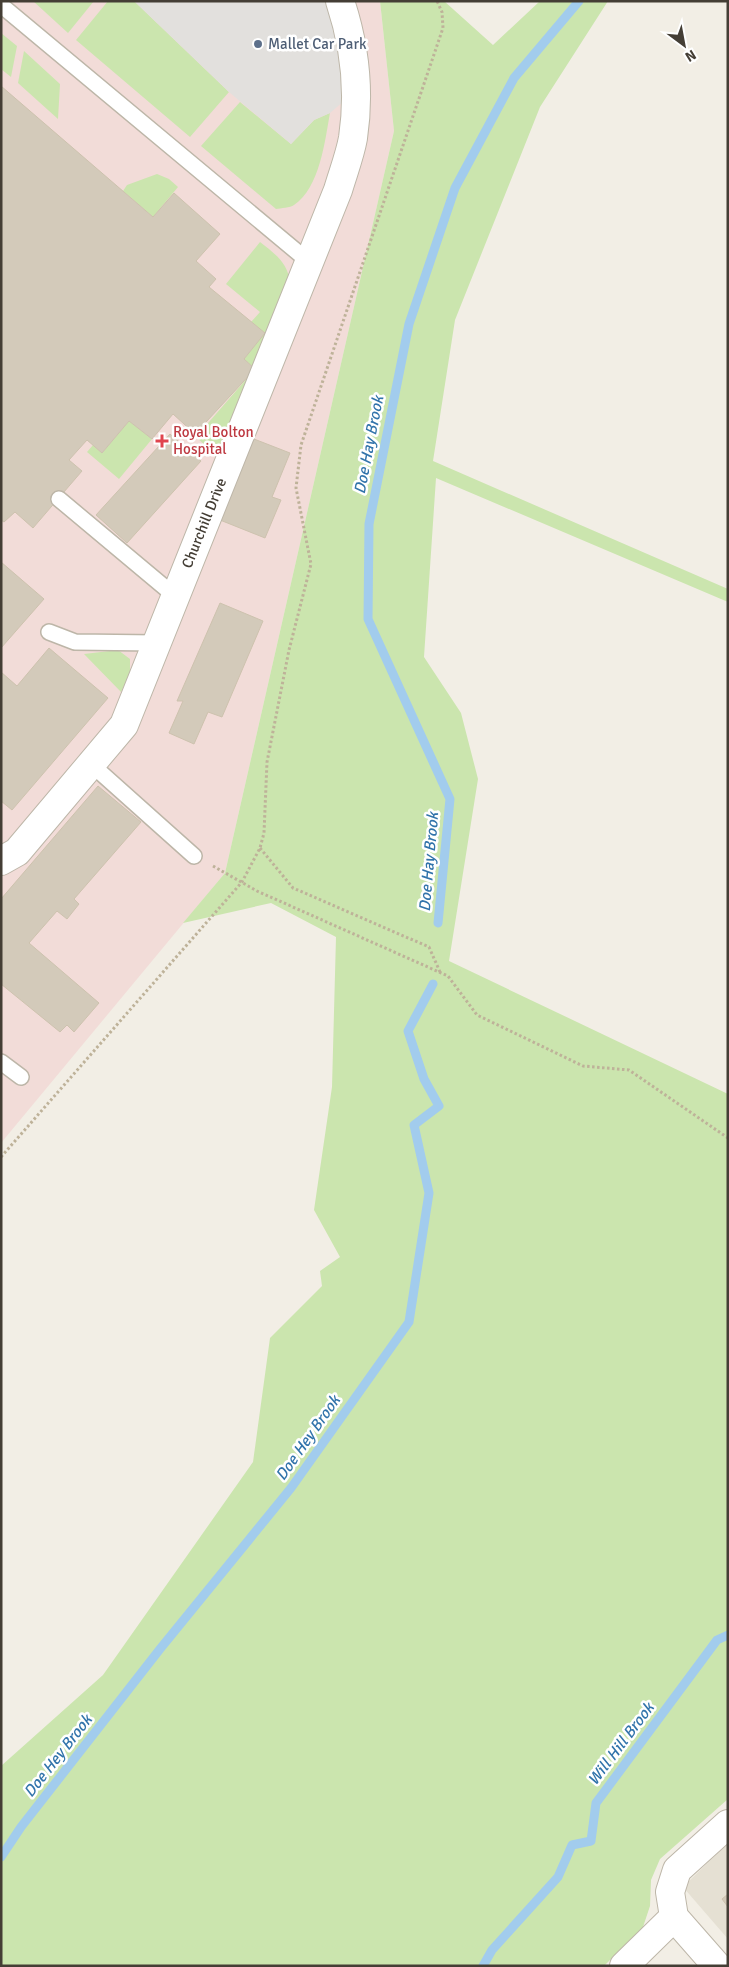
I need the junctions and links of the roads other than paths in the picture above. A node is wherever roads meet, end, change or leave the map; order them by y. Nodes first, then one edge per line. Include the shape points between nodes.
1 (340, 1) edge
2 (1, 5) edge
3 (308, 261) junction
4 (59, 499) dead end
5 (175, 596) junction
6 (49, 632) dead end
7 (156, 644) junction
8 (91, 764) junction
9 (194, 856) road end
10 (1, 861) edge
11 (1, 1062) edge
12 (21, 1077) dead end
13 (728, 1824) edge
14 (674, 1916) junction
15 (624, 1966) edge
16 (717, 1966) edge

1 - 3 street, Churchill Drive via 350,32 357,85 353,139 338,190
2 - 3 lane
3 - 5 street, Churchill Drive
4 - 5 lane
5 - 7 street, Churchill Drive
6 - 7 lane via 75,642
7 - 8 street, Churchill Drive via 124,725
8 - 9 lane
8 - 10 street, Churchill Drive via 17,852
11 - 12 lane
13 - 14 street via 677,1870 670,1892
14 - 15 street
14 - 16 street

